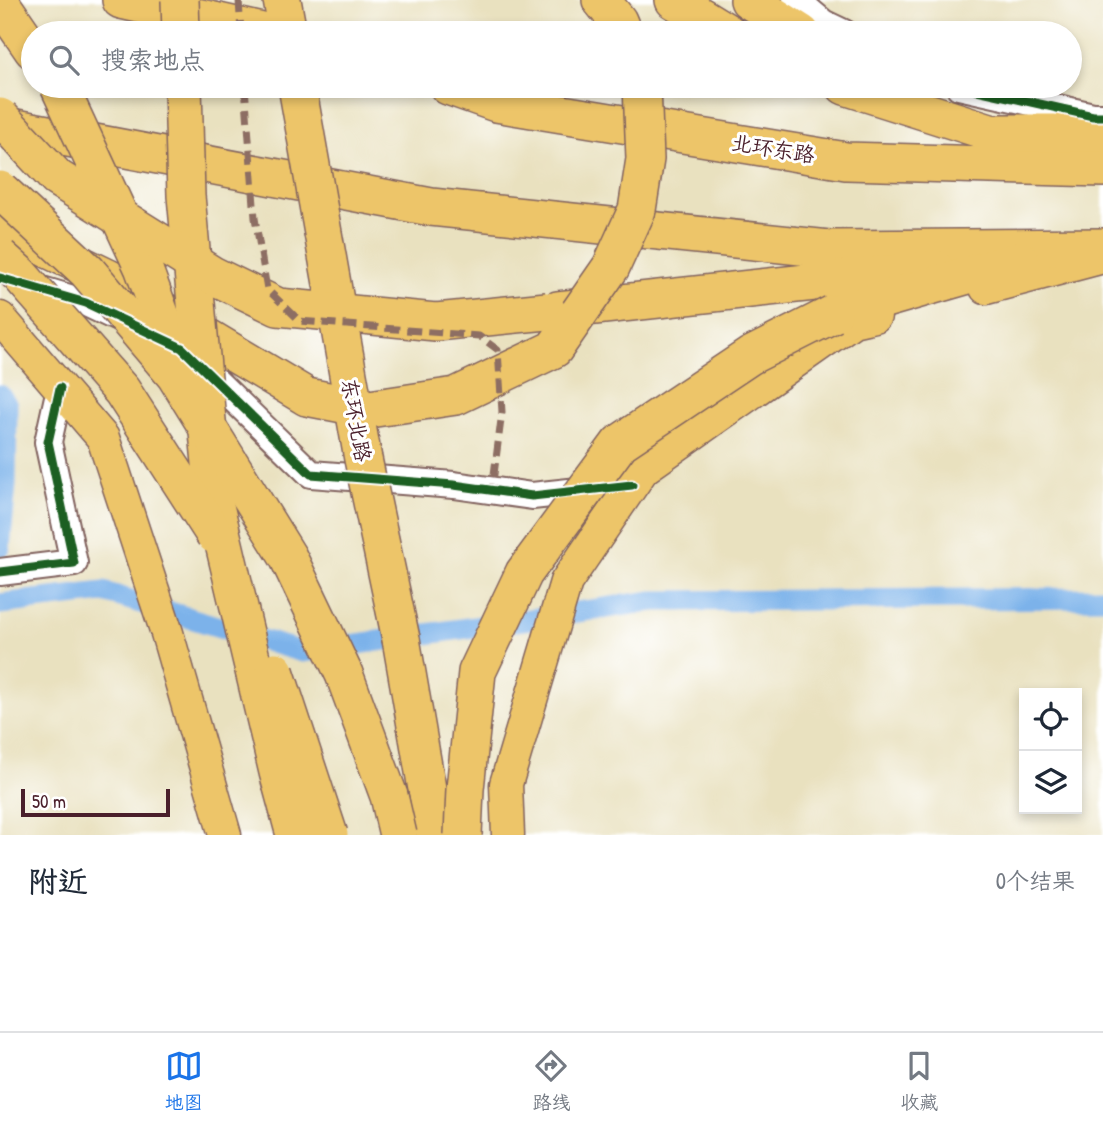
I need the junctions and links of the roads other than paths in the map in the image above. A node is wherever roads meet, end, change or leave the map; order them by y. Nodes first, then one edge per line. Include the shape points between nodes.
1 (121, 0) edge
2 (180, 0) edge
3 (282, 0) edge
4 (601, 0) edge
5 (674, 0) edge
6 (750, 0) edge
7 (796, 0) edge
8 (0, 2) edge
9 (181, 21) edge
10 (215, 21) edge
11 (286, 21) edge
12 (618, 21) edge
13 (708, 21) edge
14 (782, 21) edge
15 (821, 21) edge
16 (21, 33) edge
17 (65, 98) edge
18 (183, 98) edge
19 (299, 98) edge
20 (482, 98) edge
21 (642, 98) edge
22 (883, 98) edge
23 (921, 98) edge
24 (1011, 98) edge
25 (1103, 116) edge
26 (0, 117) edge
27 (0, 125) edge
28 (993, 133) junction
29 (1103, 133) edge
30 (1103, 168) edge
31 (0, 190) edge
32 (0, 226) edge
33 (1103, 249) edge
34 (0, 257) edge
35 (1103, 257) edge
36 (1020, 260) junction
37 (0, 278) edge
38 (0, 318) edge
39 (843, 318) junction
40 (60, 388) junction
41 (632, 485) junction
42 (215, 506) junction
43 (0, 572) edge
44 (225, 835) edge
45 (295, 835) edge
46 (329, 835) edge
47 (398, 835) edge
48 (435, 835) edge
49 (463, 835) edge
50 (508, 835) edge

1 - 10 highway
2 - 9 highway, bridge
3 - 11 highway
4 - 12 highway
5 - 13 highway
6 - 14 highway
7 - 15 street
8 - 16 highway
17 - 42 highway, bridge via 143,267 166,330
18 - 42 highway, bridge via 186,196
19 - 48 highway, 东环北路, bridge
20 - 30 highway, 北环东路 via 846,161
21 - 32 highway, bridge via 645,159 637,210 611,267 554,349 456,396 369,409 307,397 108,278
22 - 28 highway
23 - 28 highway
24 - 25 street
26 - 36 highway, bridge via 57,178 212,275 278,307 436,322
27 - 33 highway via 431,207 829,249
28 - 29 highway
31 - 47 highway, bridge via 87,271 175,375 281,546 344,674 389,796
33 - 36 highway
34 - 46 highway, bridge via 122,391 211,527 261,631
35 - 39 main road
36 - 39 highway
37 - 41 street via 86,303 182,348 311,474 532,496
38 - 40 main road
39 - 41 main road via 643,469
39 - 49 highway, bridge via 750,356 620,443 524,573 477,672
40 - 43 street via 48,442 74,563
40 - 44 main road via 103,438 167,633
41 - 50 main road via 566,582 506,785
42 - 45 highway, bridge

